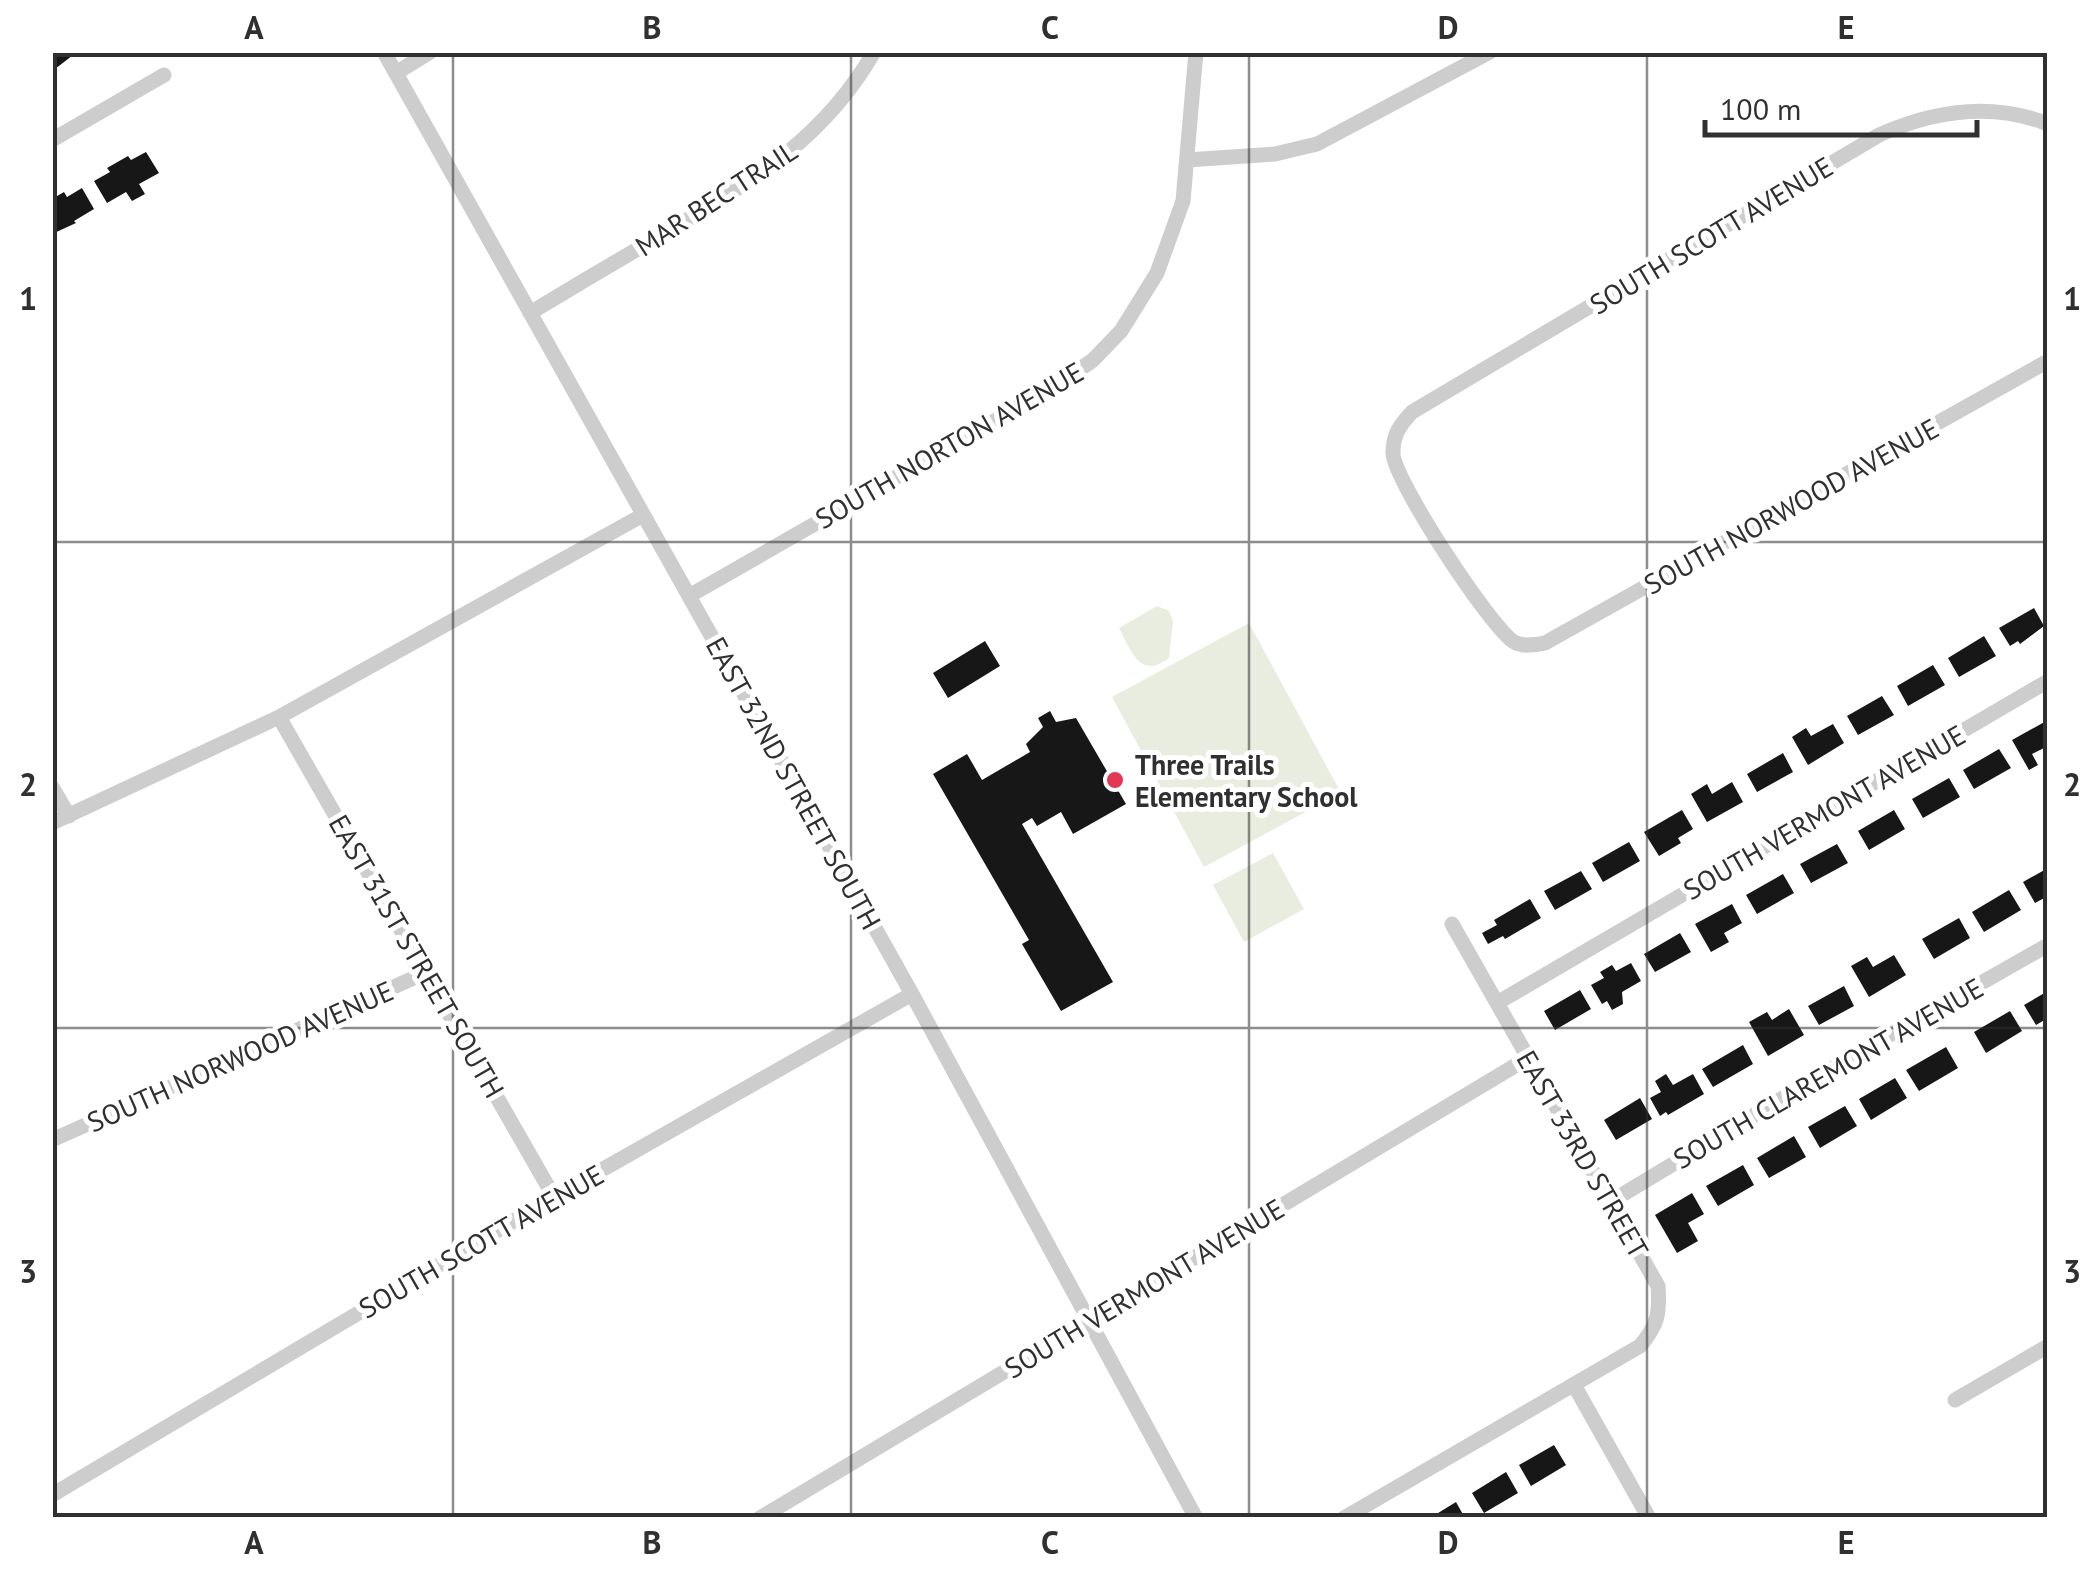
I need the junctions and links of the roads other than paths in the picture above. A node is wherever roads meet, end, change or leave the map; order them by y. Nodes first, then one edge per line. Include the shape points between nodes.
1 (384, 52) edge
2 (430, 52) edge
3 (874, 52) edge
4 (1196, 52) edge
5 (1490, 52) edge
6 (396, 73) junction
7 (164, 75) dead end
8 (2048, 124) edge
9 (52, 140) edge
10 (1187, 160) junction
11 (530, 313) junction
12 (2048, 360) edge
13 (644, 515) junction
14 (689, 596) junction
15 (1532, 646) joint
16 (2048, 681) edge
17 (279, 717) junction
18 (52, 787) edge
19 (69, 816) junction
20 (52, 823) edge
21 (1452, 924) dead end
22 (2048, 945) edge
23 (427, 972) junction
24 (912, 994) junction
25 (1497, 1003) junction
26 (1528, 1058) junction
27 (52, 1140) edge
28 (554, 1196) junction
29 (1610, 1202) junction
30 (1089, 1321) junction
31 (2048, 1346) edge
32 (1574, 1384) junction
33 (1955, 1400) dead end
34 (52, 1495) edge
35 (760, 1518) edge
36 (1196, 1518) edge
37 (1344, 1518) edge
38 (1649, 1518) edge

1 - 6 street, EAST 32ND STREET SOUTH
2 - 6 street
3 - 11 street, MAR BEC TRAIL via 857,82 794,150
4 - 10 street, SOUTH NORTON AVENUE
5 - 10 street via 1316,144
6 - 11 street, EAST 32ND STREET SOUTH
7 - 9 street
8 - 15 street, SOUTH SCOTT AVENUE via 2022,114 1962,110 1879,135 1412,412 1396,430 1393,457 1440,546 1492,618 1515,642
10 - 14 street, SOUTH NORTON AVENUE via 1184,201 1158,273 1122,331 1093,360
11 - 13 street, EAST 32ND STREET SOUTH
12 - 15 street, SOUTH NORWOOD AVENUE
13 - 14 street, EAST 32ND STREET SOUTH
13 - 17 street
14 - 24 street, EAST 32ND STREET SOUTH
16 - 25 street, SOUTH VERMONT AVENUE
17 - 19 street
17 - 23 street, EAST 31ST STREET SOUTH
18 - 19 street
19 - 20 street
21 - 25 street, EAST 33RD STREET
22 - 29 street, SOUTH CLAREMONT AVENUE
23 - 27 street, SOUTH NORWOOD AVENUE
23 - 28 street, EAST 31ST STREET SOUTH
24 - 28 street, SOUTH SCOTT AVENUE
24 - 30 street, EAST 32ND STREET SOUTH
25 - 26 street, EAST 33RD STREET
26 - 29 street, EAST 33RD STREET
26 - 30 street, SOUTH VERMONT AVENUE
28 - 34 street, SOUTH SCOTT AVENUE
29 - 32 street, EAST 33RD STREET via 1658,1286 1655,1329 1640,1346
30 - 35 street, SOUTH VERMONT AVENUE
30 - 36 street, EAST 32ND STREET SOUTH
31 - 33 street
32 - 37 street
32 - 38 street

